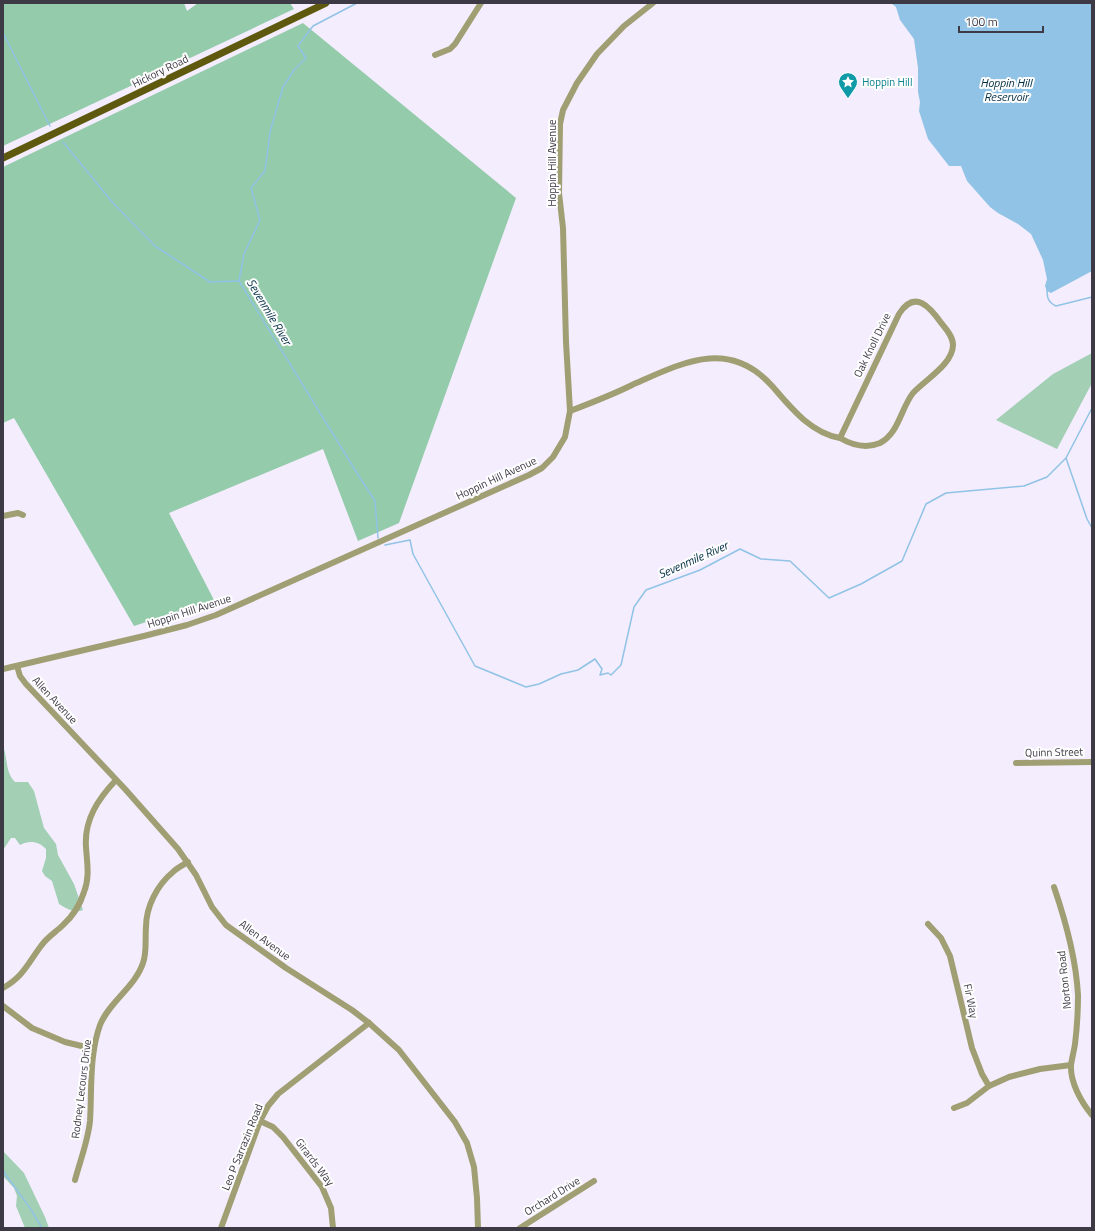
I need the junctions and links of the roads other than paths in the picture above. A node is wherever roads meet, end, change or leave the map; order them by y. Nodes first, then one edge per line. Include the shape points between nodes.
1 (326, 3) edge
2 (481, 3) edge
3 (653, 3) edge
4 (435, 55) dead end
5 (3, 158) edge
6 (570, 411) junction
7 (840, 438) junction
8 (24, 515) dead end
9 (3, 516) edge
10 (17, 666) junction
11 (3, 669) edge
12 (1092, 762) edge
13 (1016, 763) dead end
14 (116, 780) junction
15 (188, 862) junction
16 (1054, 887) dead end
17 (928, 924) dead end
18 (3, 988) edge
19 (3, 1006) edge
20 (369, 1023) junction
21 (94, 1049) junction
22 (1071, 1065) junction
23 (989, 1086) junction
24 (954, 1108) dead end
25 (1092, 1115) edge
26 (260, 1121) junction
27 (75, 1180) dead end
28 (594, 1181) dead end
29 (221, 1228) edge
30 (333, 1228) edge
31 (478, 1228) edge
32 (520, 1228) edge

1 - 5 main road, Hickory Road
2 - 4 street via 455,44
3 - 6 street, Hoppin Hill Avenue via 624,26 597,54 577,83 563,110 560,124 559,193 563,228
6 - 7 street, Oak Knoll Drive via 680,364 715,357 743,363 759,374 804,420 820,431
6 - 10 street, Hoppin Hill Avenue via 564,437 553,457 542,468 522,478 216,615 187,625
7 - 7 street, Oak Knoll Drive via 903,308 914,302 927,305 951,336 953,345 950,358 912,395 886,439 874,445 862,446
8 - 9 street via 18,513
10 - 11 street, Hoppin Hill Avenue
10 - 14 street, Allen Avenue via 26,684
12 - 13 street, Quinn Street
14 - 15 street, Allen Avenue
14 - 18 street via 100,797 89,821 86,842 88,875 79,906 69,920 41,946 22,973
15 - 20 street, Allen Avenue via 212,907 226,925
15 - 21 street, Rodney Lecours Drive via 172,872 148,908 143,964 101,1024
16 - 22 street, Norton Road via 1071,944 1078,995
17 - 23 street, Fir Way via 941,938 950,956 972,1048
19 - 21 street via 32,1028 65,1042
20 - 26 street, Leo P Sarrazin Road via 278,1094
20 - 31 street, Allen Avenue via 399,1050 467,1142 474,1167
21 - 27 street, Rodney Lecours Drive via 90,1123
22 - 23 street via 1040,1069 1009,1077
22 - 25 street, Norton Road via 1078,1092
23 - 24 street via 966,1103
26 - 29 street, Leo P Sarrazin Road
26 - 30 street, Girards Way via 273,1127 283,1137 322,1187 331,1208
28 - 32 street, Orchard Drive

